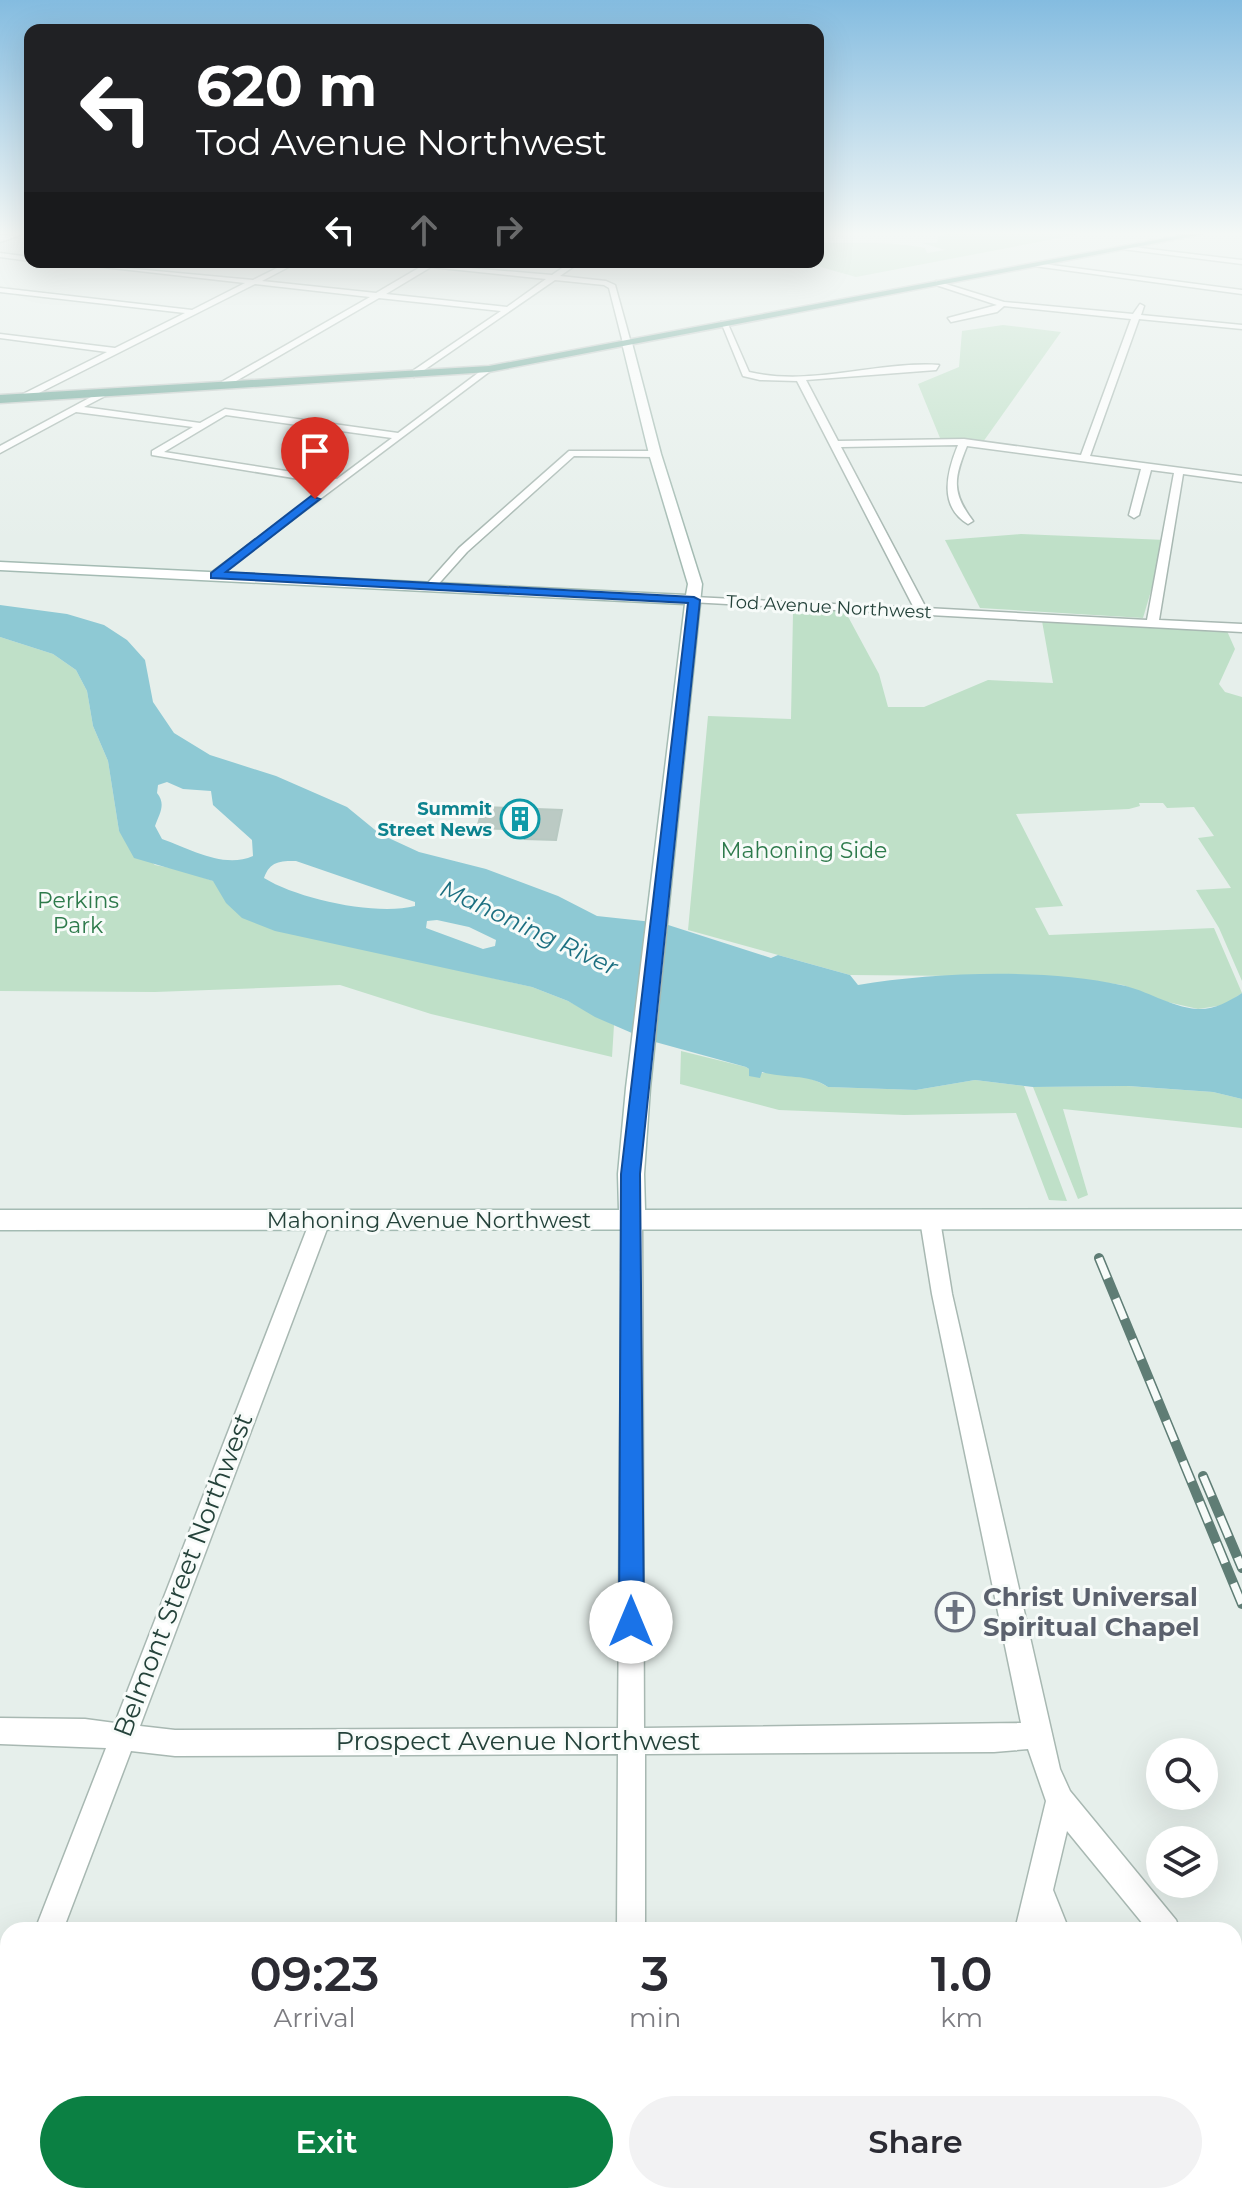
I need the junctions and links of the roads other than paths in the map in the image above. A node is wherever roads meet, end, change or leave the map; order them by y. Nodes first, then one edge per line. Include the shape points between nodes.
1 (7, 337) edge
2 (143, 337) edge
3 (305, 337) edge
4 (468, 337) edge
5 (625, 337) edge
6 (659, 337) edge
7 (730, 337) edge
8 (1130, 337) edge
9 (25, 339) junction
10 (627, 343) junction
11 (0, 349) edge
12 (115, 351) junction
13 (936, 367) dead end
14 (489, 369) junction
15 (414, 374) junction
16 (800, 378) junction
17 (221, 386) junction
18 (104, 393) junction
19 (22, 398) junction
20 (0, 399) edge
21 (75, 409) junction
22 (199, 425) junction
23 (400, 436) junction
24 (964, 442) junction
25 (833, 444) junction
26 (0, 450) edge
27 (655, 454) junction
28 (1085, 457) junction
29 (1147, 465) junction
30 (1179, 470) junction
31 (1241, 476) edge
32 (338, 482) junction
33 (1134, 515) dead end
34 (968, 521) dead end
35 (0, 566) edge
36 (215, 575) junction
37 (430, 587) junction
38 (694, 600) junction
39 (922, 612) junction
40 (1152, 624) junction
41 (1242, 628) edge
42 (1242, 1219) edge
43 (0, 1220) edge
44 (930, 1220) junction
45 (320, 1221) junction
46 (632, 1221) junction
47 (0, 1731) edge
48 (1037, 1735) junction
49 (122, 1736) junction
50 (631, 1741) junction
51 (1060, 1801) junction
52 (1040, 1893) junction
53 (52, 1922) edge
54 (631, 1922) edge
55 (1031, 1922) edge
56 (1052, 1922) edge
57 (1159, 1922) edge

1 - 9 street
2 - 12 street
3 - 17 street
4 - 15 street
5 - 10 street
6 - 10 main road
7 - 16 street via 746,374
8 - 28 street
9 - 11 street
9 - 12 street
10 - 14 main road
10 - 27 main road
12 - 19 street
13 - 16 street
14 - 15 main road
14 - 23 street
15 - 17 main road
16 - 25 street
17 - 18 main road
18 - 19 main road
18 - 21 street
19 - 20 main road
21 - 22 street
21 - 26 street
22 - 23 street via 230,411
22 - 32 street via 155,453
23 - 32 street
24 - 25 street
24 - 28 street
24 - 34 street via 950,482 952,504
25 - 39 street
27 - 37 street via 572,453 463,550
27 - 38 main road via 693,575
28 - 29 street
29 - 30 street
29 - 33 street
30 - 31 street
30 - 40 street
32 - 36 street
35 - 36 main road, Tod Avenue Northwest
36 - 37 main road, Tod Avenue Northwest
37 - 38 main road, Tod Avenue Northwest
38 - 39 street, Tod Avenue Northwest
38 - 46 main road via 638,1088
39 - 40 street, Tod Avenue Northwest
40 - 41 street, Tod Avenue Northwest
42 - 44 main road, Mahoning Avenue Northwest
43 - 45 main road, Mahoning Avenue Northwest
44 - 46 main road, Mahoning Avenue Northwest
44 - 48 street
45 - 46 main road, Mahoning Avenue Northwest
45 - 49 street, Belmont Street Northwest
46 - 50 street
47 - 49 street, Prospect Avenue Northwest
48 - 50 street, Prospect Avenue Northwest
48 - 51 street
49 - 50 street, Prospect Avenue Northwest via 175,1743
49 - 53 street, Belmont Street Northwest
50 - 54 street
51 - 52 street
51 - 57 street
52 - 55 street
52 - 56 street

